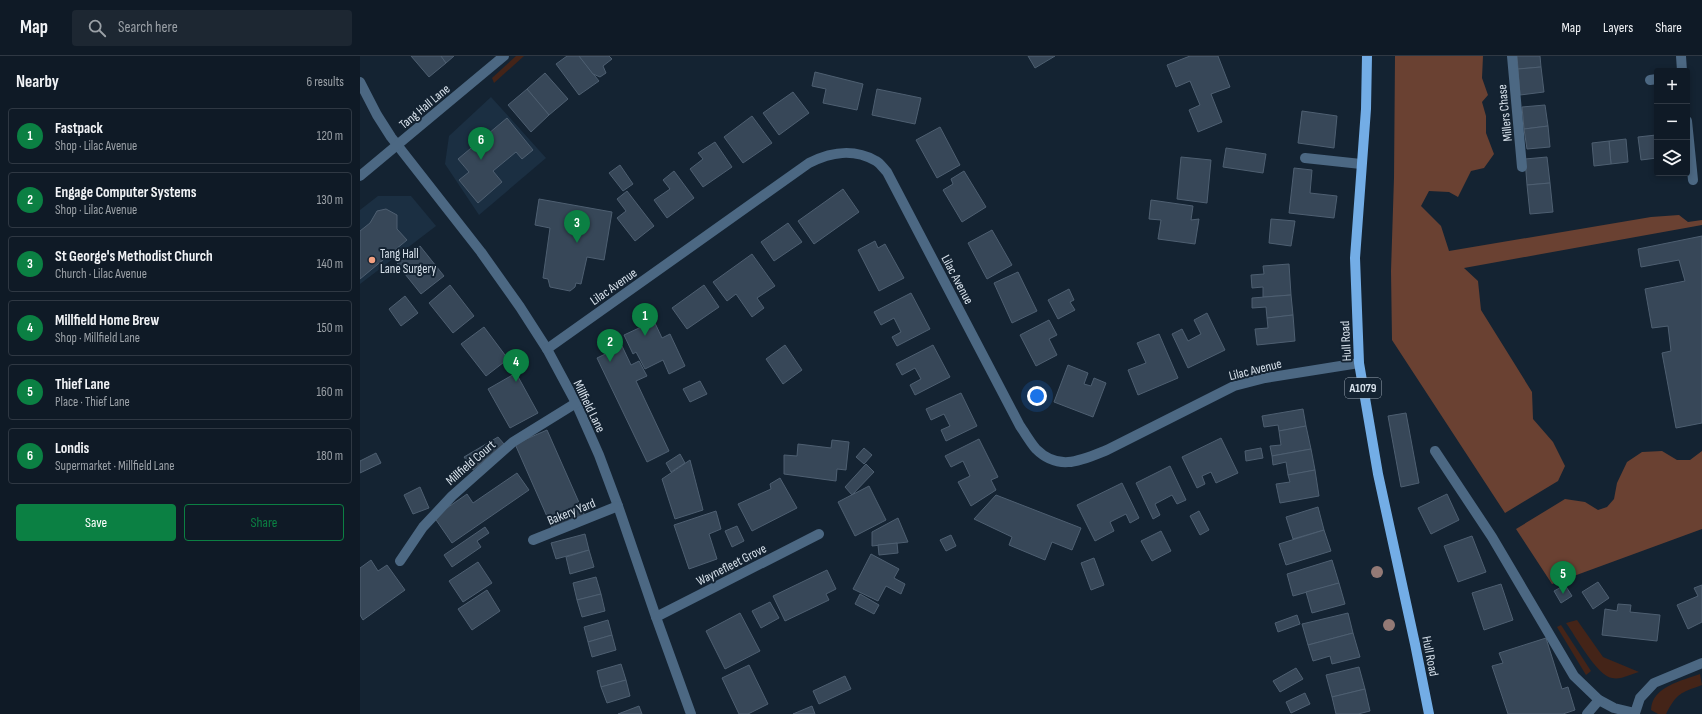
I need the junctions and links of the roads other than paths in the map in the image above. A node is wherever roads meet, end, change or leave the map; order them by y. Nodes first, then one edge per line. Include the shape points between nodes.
1 (504, 56) edge
2 (1367, 56) edge
3 (1512, 56) edge
4 (1680, 56) edge
5 (1682, 68) edge
6 (360, 82) edge
7 (1689, 140) edge
8 (398, 145) junction
9 (1305, 158) dead end
10 (1361, 164) junction
11 (1522, 167) dead end
12 (360, 176) edge
13 (1693, 180) dead end
14 (546, 349) junction
15 (1359, 363) junction
16 (576, 403) junction
17 (1435, 451) dead end
18 (618, 506) junction
19 (819, 534) dead end
20 (533, 540) dead end
21 (400, 561) dead end
22 (656, 617) junction
23 (1702, 663) edge
24 (1599, 700) junction
25 (1635, 713) edge
26 (691, 714) edge
27 (1429, 714) edge
28 (1587, 714) edge

1 - 8 street, Tang Hall Lane
2 - 10 main road, Hull Road / A1079
3 - 11 street, Millers Chase
4 - 5 street
6 - 8 street, Millfield Lane via 377,115
7 - 13 street
8 - 12 street, Tang Hall Lane
8 - 14 street, Millfield Lane via 481,252
9 - 10 street
10 - 15 main road, Hull Road / A1079 via 1355,258
14 - 15 street, Lilac Avenue via 809,163 826,155 840,153 859,154 877,161 887,172 1020,426 1036,449 1051,461 1068,463 1107,450 1234,386 1264,378
14 - 16 street, Millfield Lane
15 - 27 main road, Hull Road / A1079 via 1378,474
16 - 18 street, Millfield Lane
16 - 21 street, Millfield Court via 512,442 452,496 423,527
17 - 24 street via 1492,537 1574,676
18 - 20 street, Bakery Yard
18 - 22 street, Millfield Lane
19 - 22 street, Waynefleet Grove
22 - 26 street, Millfield Lane
23 - 25 street via 1654,683 1640,698
24 - 25 street via 1614,708
24 - 28 street

